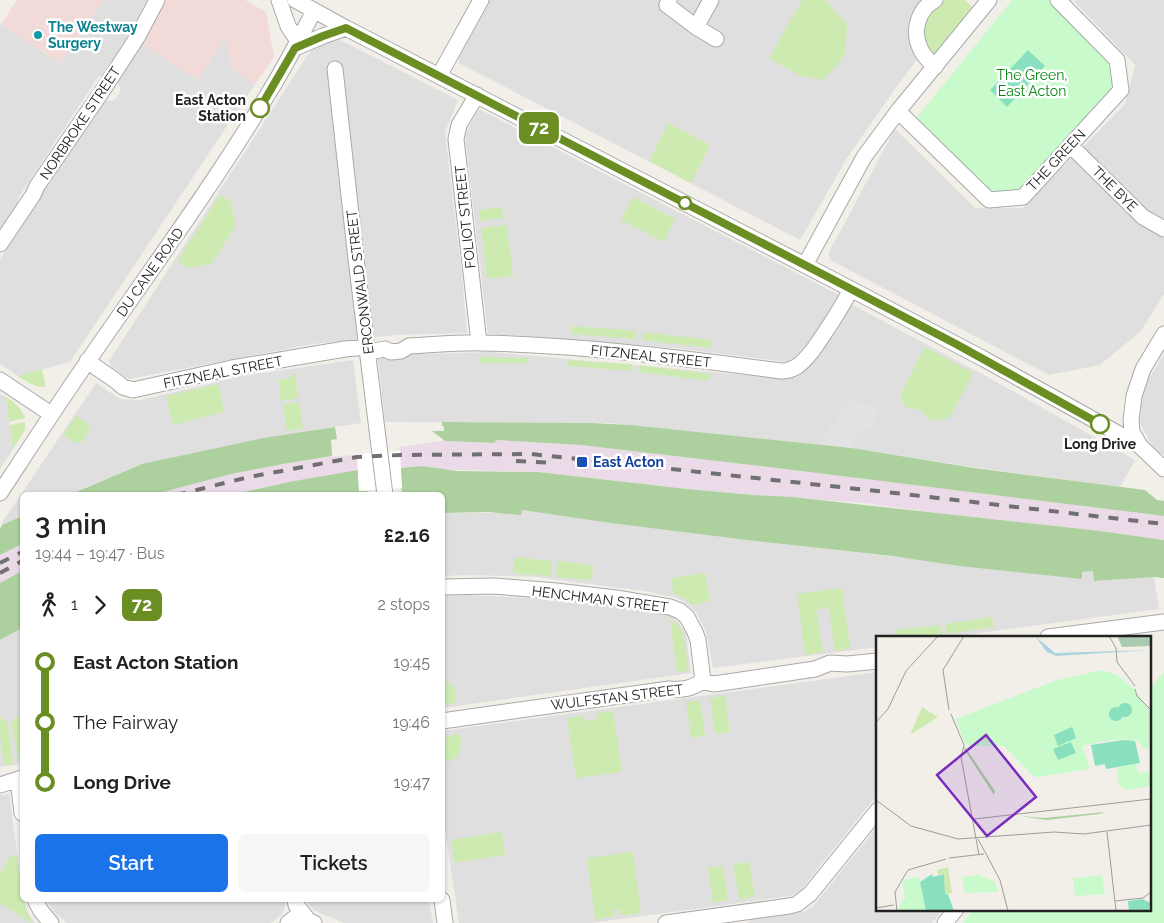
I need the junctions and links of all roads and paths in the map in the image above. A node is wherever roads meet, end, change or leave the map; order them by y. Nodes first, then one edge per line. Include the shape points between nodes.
1 (157, 0) edge
2 (279, 0) edge
3 (295, 0) edge
4 (481, 0) edge
5 (669, 0) edge
6 (711, 0) edge
7 (1058, 0) edge
8 (930, 1) edge
9 (986, 1) edge
10 (314, 11) junction
11 (696, 26) junction
12 (346, 28) junction
13 (716, 39) dead end
14 (296, 44) junction
15 (935, 67) junction
16 (335, 69) dead end
17 (439, 76) junction
18 (477, 95) junction
19 (898, 111) junction
20 (1070, 145) junction
21 (1164, 229) edge
22 (0, 244) edge
23 (805, 265) junction
24 (851, 289) junction
25 (1164, 334) edge
26 (479, 343) junction
27 (367, 349) junction
28 (87, 361) junction
29 (0, 380) edge
30 (51, 414) junction
31 (1140, 446) junction
32 (1164, 469) edge
33 (385, 492) edge
34 (0, 494) edge
35 (445, 587) edge
36 (1164, 622) edge
37 (1148, 630) edge
38 (1062, 636) edge
39 (876, 661) edge
40 (703, 681) junction
41 (445, 721) edge
42 (0, 775) edge
43 (20, 778) edge
44 (0, 785) edge
45 (876, 812) edge
46 (36, 902) edge
47 (442, 902) edge
48 (298, 906) edge
49 (955, 910) edge
50 (735, 918) edge
51 (51, 923) edge
52 (288, 923) edge
53 (314, 923) edge
54 (445, 923) edge
55 (666, 923) edge
56 (946, 923) edge

1 - 22 street, NORBROKE STREET via 138,36
2 - 14 street
3 - 10 street
4 - 17 street
5 - 11 street via 666,5
6 - 11 street
7 - 20 street, THE GREEN via 1117,60 1121,90
8 - 15 street via 919,19 917,38 926,59
9 - 15 street
10 - 12 street
10 - 14 street, DU CANE ROAD
11 - 13 street
12 - 14 street
12 - 17 street
14 - 28 street, DU CANE ROAD via 268,95 212,182
15 - 19 street
16 - 27 street, ERCONWALD STREET
17 - 18 street
18 - 23 street
18 - 26 street, FOLIOT STREET via 459,125 456,139
19 - 20 street, THE GREEN via 989,200 1023,196
19 - 23 street via 864,156
20 - 21 street, THE BYE via 1143,217
23 - 24 street
24 - 26 street, FITZNEAL STREET via 808,356 789,371 562,346
24 - 31 street
25 - 31 street via 1143,369 1134,396 1130,420
26 - 27 street, FITZNEAL STREET via 409,346 391,352
27 - 28 street, FITZNEAL STREET via 345,349 232,368 133,390
27 - 33 street, ERCONWALD STREET
28 - 30 street, DU CANE ROAD
29 - 30 street
30 - 34 street, DU CANE ROAD
31 - 32 street
35 - 40 street, HENCHMAN STREET via 494,586 556,591 670,606 687,617 695,632
36 - 37 street
37 - 38 street
39 - 40 street, WULFSTAN STREET via 830,663 815,669 714,684
40 - 41 street, WULFSTAN STREET via 682,690 669,689
42 - 43 street
43 - 44 street
45 - 50 street via 803,900
46 - 51 street
47 - 54 street
48 - 52 street
48 - 53 street
49 - 56 street
50 - 55 street

